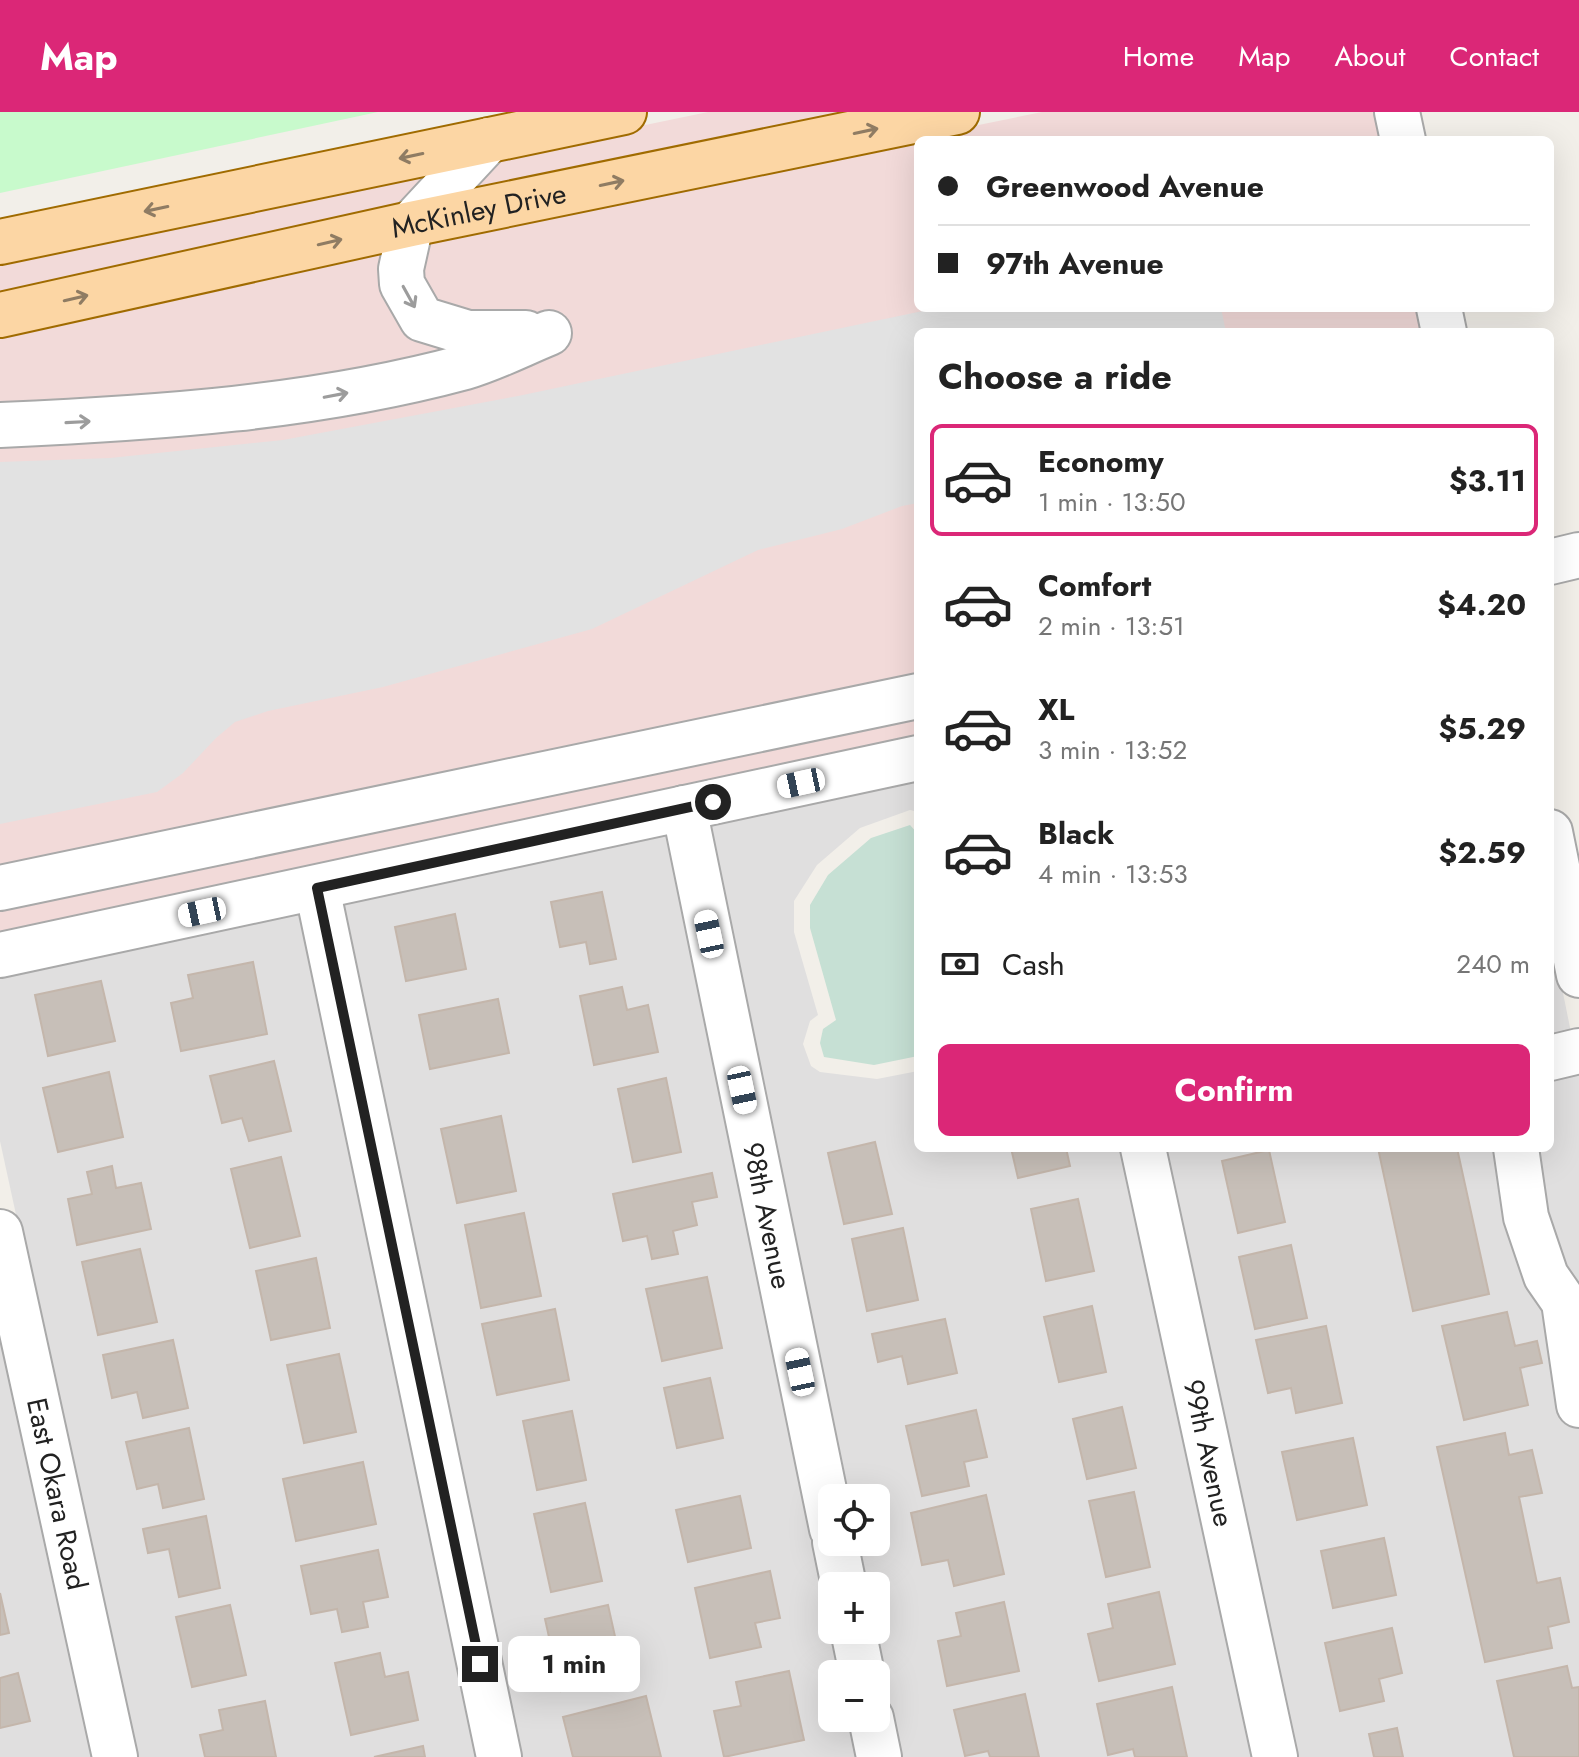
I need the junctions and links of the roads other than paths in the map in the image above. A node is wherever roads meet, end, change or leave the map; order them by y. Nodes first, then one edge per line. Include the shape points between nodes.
1 (624, 112) edge
2 (957, 112) edge
3 (1397, 112) edge
4 (1402, 136) edge
5 (489, 140) junction
6 (411, 224) junction
7 (0, 242) edge
8 (0, 315) edge
9 (0, 425) edge
10 (1579, 555) edge
11 (1554, 561) edge
12 (914, 697) edge
13 (914, 759) edge
14 (684, 808) junction
15 (1554, 862) edge
16 (0, 888) edge
17 (317, 888) junction
18 (0, 955) edge
19 (1568, 965) edge
20 (1579, 1051) edge
21 (1554, 1057) edge
22 (1144, 1152) edge
23 (1517, 1152) edge
24 (0, 1232) edge
25 (1576, 1356) edge
26 (1579, 1405) edge
27 (823, 1484) edge
28 (874, 1732) edge
29 (115, 1757) edge
30 (499, 1757) edge
31 (879, 1757) edge
32 (1275, 1757) edge

1 - 5 main road
6 -> 2 main road, McKinley Drive
3 - 4 street
5 - 6 street
5 -> 7 main road
8 -> 6 main road, McKinley Drive
6 - 9 street via 402,284 422,319 468,333 549,333 467,366 329,397 118,419
10 - 11 street
12 - 16 street
13 - 14 street
14 - 17 street
14 - 27 street, 98th Avenue
15 - 19 street
17 - 18 street
17 - 30 street
20 - 21 street
22 - 32 street, 99th Avenue
23 - 25 street via 1526,1217 1546,1276 1564,1302
24 - 29 street, East Okara Road
25 - 26 street
28 - 31 street

